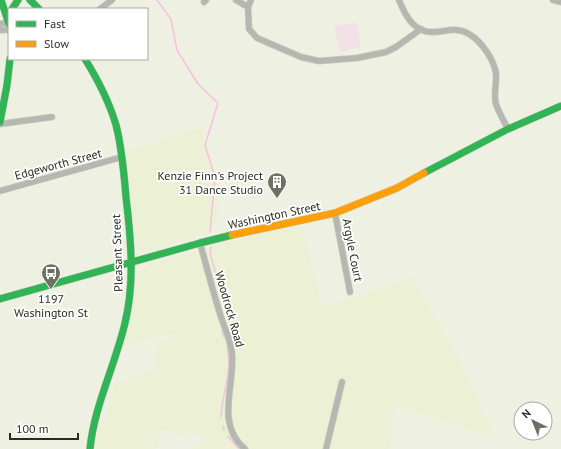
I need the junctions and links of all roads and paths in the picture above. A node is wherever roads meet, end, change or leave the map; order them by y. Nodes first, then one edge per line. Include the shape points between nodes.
1 (1, 0) edge
2 (8, 0) edge
3 (18, 0) edge
4 (30, 0) edge
5 (112, 0) edge
6 (236, 0) edge
7 (251, 0) edge
8 (399, 0) edge
9 (553, 0) edge
10 (561, 2) edge
11 (248, 7) junction
12 (10, 8) edge
13 (38, 8) edge
14 (101, 8) edge
15 (8, 10) edge
16 (421, 29) junction
17 (10, 60) edge
18 (86, 60) edge
19 (561, 106) edge
20 (52, 117) dead end
21 (0, 123) edge
22 (508, 129) junction
23 (122, 158) junction
24 (0, 191) edge
25 (335, 213) junction
26 (200, 243) junction
27 (131, 262) junction
28 (350, 292) dead end
29 (0, 299) edge
30 (342, 382) dead end
31 (90, 449) edge
32 (245, 449) edge
33 (326, 449) edge

1 - 15 main road
2 - 15 main road
3 - 12 main road
4 - 13 main road
5 - 14 street
6 - 11 street
7 - 11 street
8 - 16 street via 408,19
9 - 10 street
11 - 16 street via 250,29 258,38 301,57 319,61 357,58 386,52
16 - 22 street via 433,32 461,30 480,44 494,66 496,104
17 - 21 main road
18 - 23 main road, Pleasant Street via 107,99 115,121
19 - 22 main road, Washington Street
20 - 21 street
22 - 25 main road, Washington Street via 381,196
23 - 24 street, Edgeworth Street
23 - 27 main road, Pleasant Street
25 - 26 main road, Washington Street
25 - 28 street, Argyle Court
26 - 27 main road, Washington Street
26 - 32 street, Woodrock Road via 232,352 229,424
27 - 29 main road, Washington Street
27 - 31 main road, Pleasant Street via 127,312 96,417
30 - 33 street

